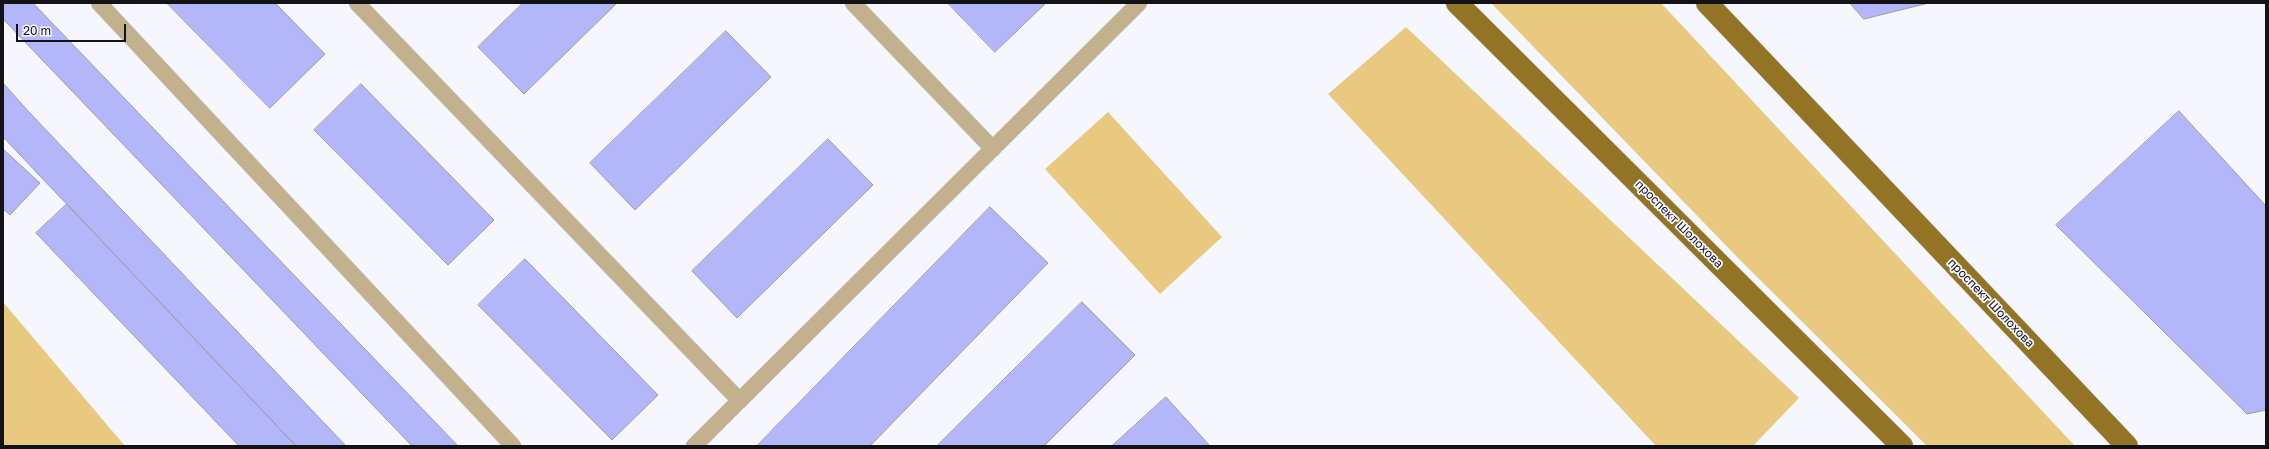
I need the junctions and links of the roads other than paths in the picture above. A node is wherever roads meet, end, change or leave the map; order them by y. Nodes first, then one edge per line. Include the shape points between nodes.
1 (99, 3) edge
2 (357, 3) edge
3 (853, 3) edge
4 (1139, 3) edge
5 (1457, 3) edge
6 (1707, 3) edge
7 (992, 148) junction
8 (739, 400) junction
9 (513, 446) edge
10 (694, 446) edge
11 (1902, 446) edge
12 (2127, 446) edge

1 - 9 lane
2 - 8 lane
3 - 7 lane
4 - 7 lane
5 - 11 main road, проспект Шолохова
6 - 12 main road, проспект Шолохова
7 - 8 lane
8 - 10 lane

